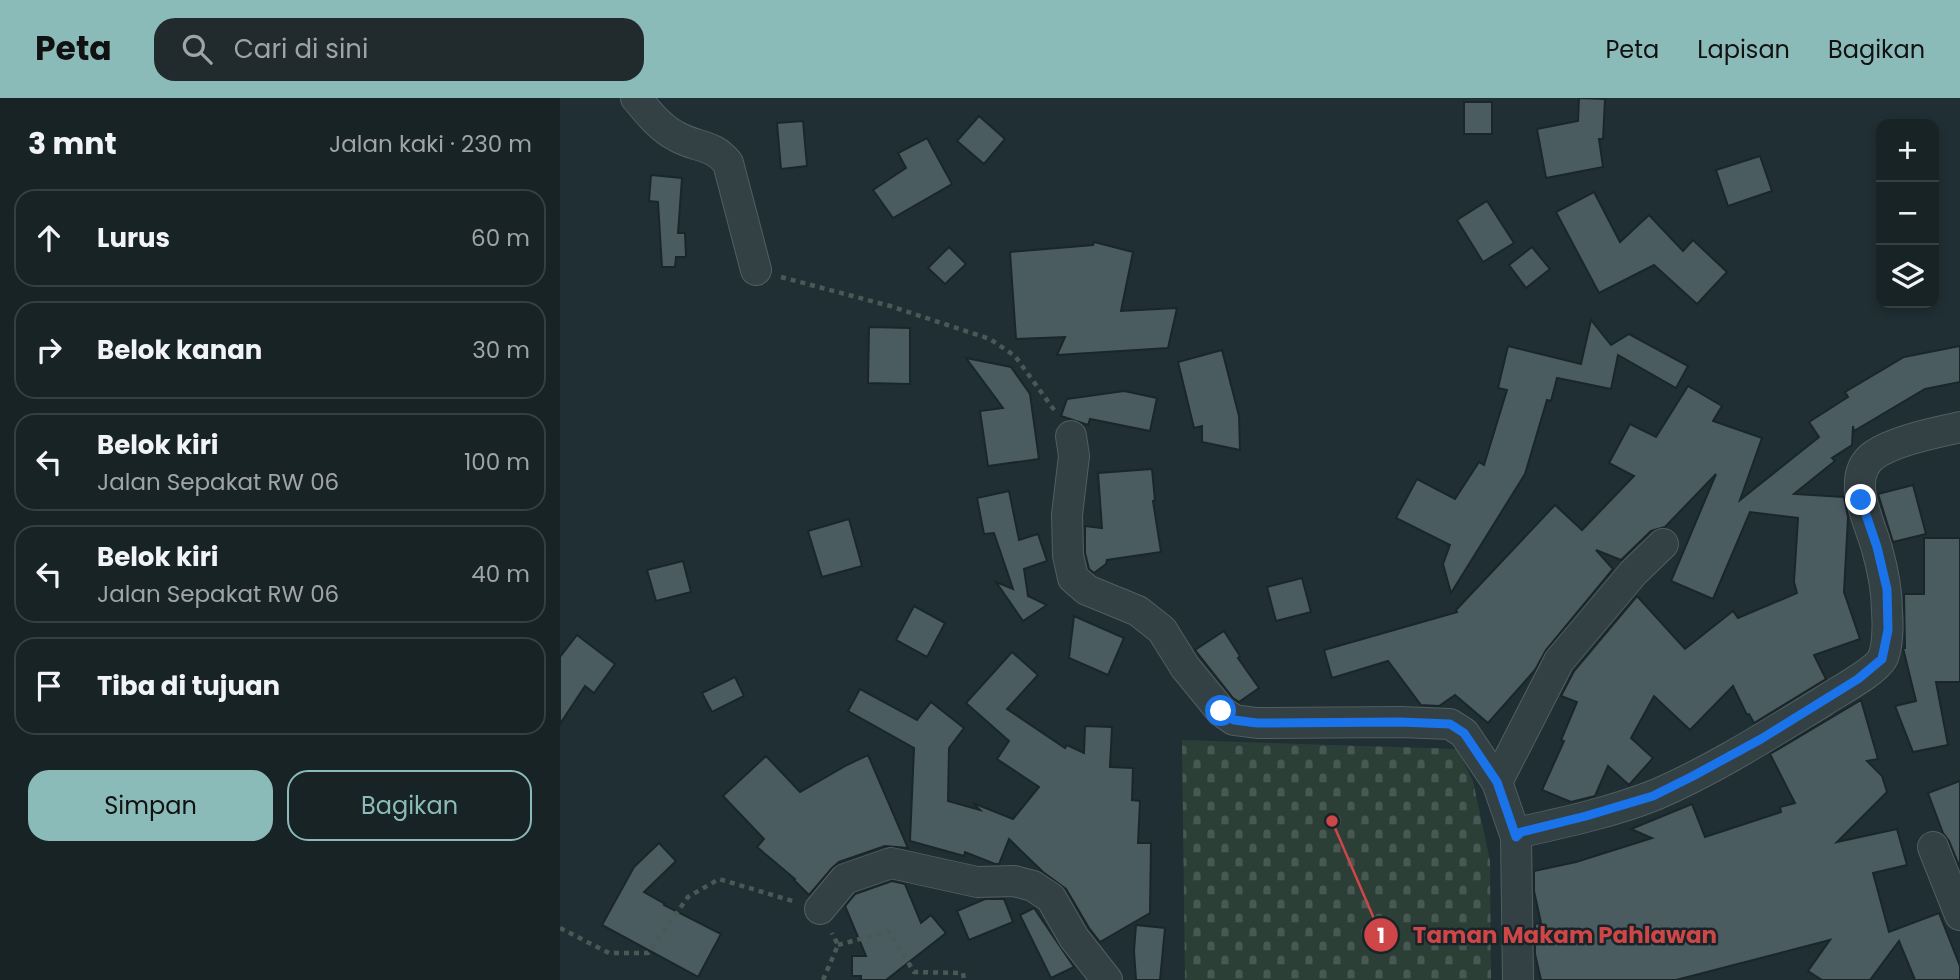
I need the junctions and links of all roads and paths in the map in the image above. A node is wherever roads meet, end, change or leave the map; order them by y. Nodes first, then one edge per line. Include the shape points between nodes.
1 (636, 98) edge
2 (756, 270) joint
3 (1960, 427) edge
4 (1071, 436) joint
5 (1663, 544) dead end
6 (1497, 782) junction
7 (1516, 837) junction
8 (1933, 846) dead end
9 (820, 909) junction
10 (1960, 915) edge
11 (560, 928) edge
12 (838, 945) junction
13 (823, 980) edge
14 (964, 980) edge
15 (1107, 980) edge
16 (1518, 980) edge

1 - 2 street via 675,136 719,151 728,163
2 - 4 path via 990,339 1015,356
3 - 7 street via 1896,445 1873,456 1862,470 1861,500 1887,589 1888,630 1882,659 1761,739 1653,796
4 - 6 street via 1074,456 1067,515 1073,578 1087,590 1138,611 1162,630 1221,711 1234,720 1257,723 1450,724 1464,733
5 - 6 street via 1559,661
6 - 7 street
7 - 16 street
8 - 10 street
9 - 11 path via 719,879 688,897 648,953 609,953
9 - 12 path
9 - 15 street via 845,879 891,863 977,882 1014,881 1051,898 1074,938
12 - 13 path
12 - 14 path via 889,931 914,972 963,973

